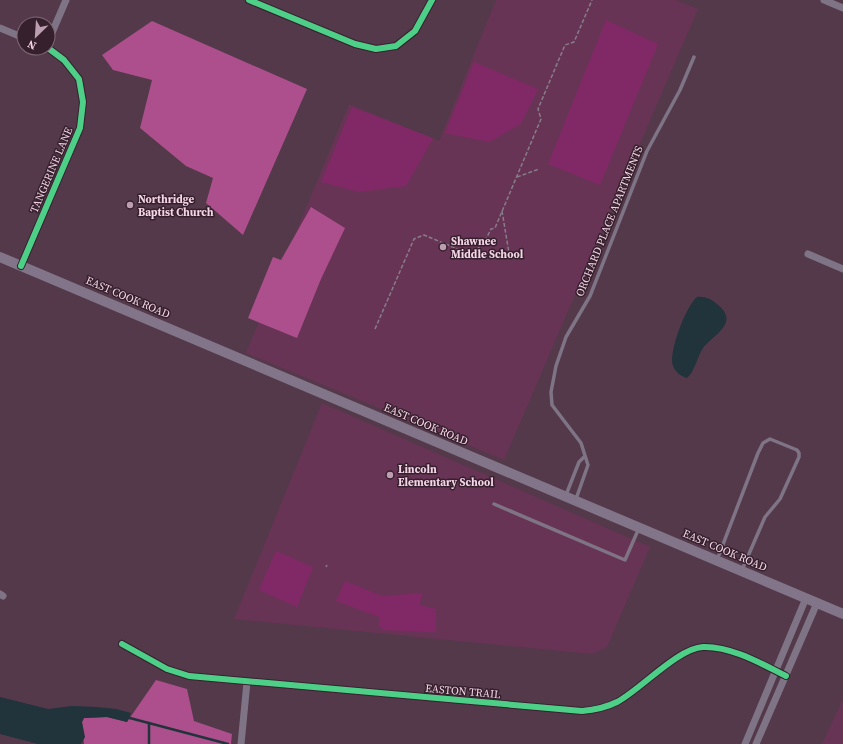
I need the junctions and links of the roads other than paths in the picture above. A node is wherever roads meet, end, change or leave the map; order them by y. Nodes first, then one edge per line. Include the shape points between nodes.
1 (66, 0) edge
2 (249, 0) edge
3 (432, 0) edge
4 (824, 0) edge
5 (843, 8) edge
6 (56, 23) edge
7 (0, 28) edge
8 (16, 35) edge
9 (56, 54) edge
10 (694, 57) dead end
11 (808, 254) dead end
12 (0, 257) edge
13 (21, 266) junction
14 (843, 269) edge
15 (584, 457) junction
16 (570, 498) junction
17 (494, 504) dead end
18 (639, 527) junction
19 (717, 560) junction
20 (742, 570) junction
21 (806, 598) junction
22 (818, 603) junction
23 (843, 614) edge
24 (122, 644) dead end
25 (777, 671) junction
26 (786, 676) junction
27 (247, 682) junction
28 (241, 744) edge
29 (745, 744) edge
30 (756, 744) edge

1 - 6 street
2 - 3 street via 355,44 376,49 396,46 415,31
4 - 5 street
7 - 8 street
9 - 13 street, TANGERINE LANE via 79,79 83,102 80,128
10 - 15 lane, ORCHARD PLACE APARTMENTS via 680,90 647,151 590,296 566,337 556,366 551,392 552,405 581,443
11 - 14 street
12 - 13 main road, EAST COOK ROAD
13 - 16 main road, EAST COOK ROAD
15 - 16 lane via 579,462
15 - 16 lane, ORCHARD PLACE APARTMENTS via 588,465
16 - 18 main road, EAST COOK ROAD
17 - 18 lane via 625,560
18 - 19 main road, EAST COOK ROAD
19 - 20 main road, EAST COOK ROAD
19 - 20 lane via 736,505 763,443 770,439 796,450 799,457 780,499 765,517
20 - 21 main road, EAST COOK ROAD
21 - 22 main road, EAST COOK ROAD
21 - 25 street
22 - 23 main road, EAST COOK ROAD
22 - 26 street
24 - 27 street, EASTON TRAIL via 178,674
25 - 26 street, EASTON TRAIL
25 - 27 street, EASTON TRAIL via 730,651 702,647 679,656 618,702 600,709 582,711
25 - 29 street
26 - 30 street
27 - 28 street

